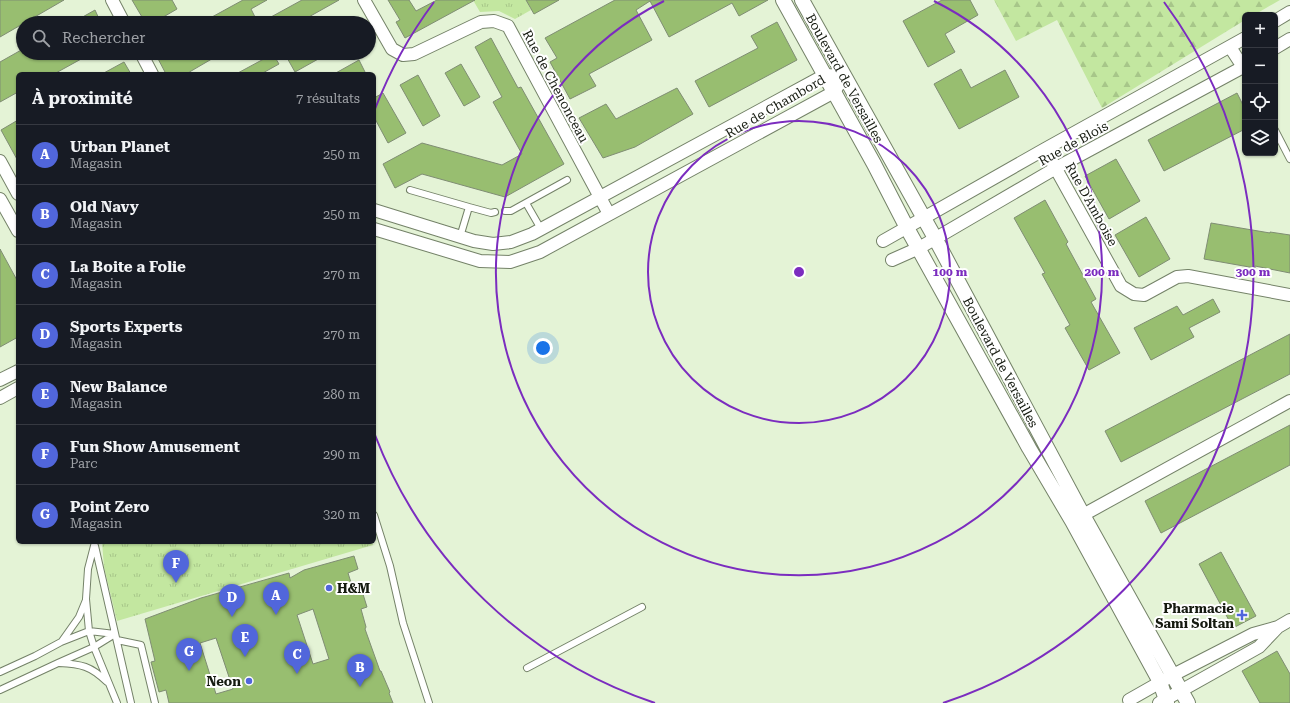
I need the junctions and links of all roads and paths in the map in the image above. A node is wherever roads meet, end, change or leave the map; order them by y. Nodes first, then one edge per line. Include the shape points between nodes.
1 (112, 0) edge
2 (364, 0) edge
3 (783, 0) edge
4 (802, 0) edge
5 (1290, 12) edge
6 (120, 16) edge
7 (373, 16) edge
8 (1278, 19) edge
9 (376, 21) edge
10 (1290, 39) edge
11 (1242, 40) edge
12 (1278, 46) edge
13 (1230, 47) junction
14 (145, 60) edge
15 (1242, 65) edge
16 (1242, 69) edge
17 (151, 72) edge
18 (825, 75) junction
19 (844, 76) junction
20 (834, 92) junction
21 (1278, 136) edge
22 (1045, 149) junction
23 (1290, 159) edge
24 (0, 161) edge
25 (1056, 168) junction
26 (567, 180) dead end
27 (16, 190) edge
28 (410, 190) dead end
29 (600, 197) junction
30 (0, 199) edge
31 (526, 203) junction
32 (469, 207) junction
33 (376, 211) edge
34 (505, 211) dead end
35 (495, 212) dead end
36 (609, 214) junction
37 (923, 218) junction
38 (16, 227) edge
39 (907, 228) junction
40 (376, 230) edge
41 (541, 230) junction
42 (460, 237) junction
43 (934, 238) junction
44 (883, 241) dead end
45 (919, 248) junction
46 (892, 260) dead end
47 (1290, 295) edge
48 (16, 372) edge
49 (0, 380) edge
50 (16, 389) edge
51 (0, 398) edge
52 (1290, 401) edge
53 (1083, 515) junction
54 (376, 521) edge
55 (95, 544) edge
56 (95, 544) edge
57 (86, 599) junction
58 (642, 607) dead end
59 (1290, 620) edge
60 (1278, 627) junction
61 (89, 630) junction
62 (116, 637) junction
63 (61, 642) junction
64 (94, 648) junction
65 (58, 662) junction
66 (527, 668) dead end
67 (0, 672) edge
68 (1172, 675) junction
69 (1160, 682) junction
70 (108, 683) junction
71 (0, 690) edge
72 (1185, 697) edge
73 (1128, 700) dead end
74 (1164, 702) edge
75 (117, 703) edge
76 (131, 703) edge
77 (155, 703) edge
78 (429, 703) edge

1 - 6 street
2 - 7 street, Rue de Chenonceau
3 - 18 street, Boulevard de Versailles
4 - 19 street, Boulevard de Versailles
5 - 8 street
9 - 29 street, Rue de Chenonceau via 392,49 403,56 414,54 481,22 494,21 508,26
10 - 12 street
11 - 13 street, Rue de Blois
13 - 15 street, Rue de Blois
13 - 22 street, Rue de Blois
14 - 17 street
16 - 25 street, Rue de Blois
18 - 19 street, Rue de Chambord
18 - 20 street, Boulevard de Versailles
18 - 29 street, Rue de Chambord
19 - 20 street, Rue de Chambord
19 - 37 street, Boulevard de Versailles
20 - 36 street, Rue de Chambord
20 - 39 street, Boulevard de Versailles
21 - 23 lane
22 - 25 street, Rue D'Amboise
22 - 37 street, Rue de Blois
24 - 27 street
25 - 43 street, Rue de Blois
25 - 47 street, Rue D'Amboise via 1121,286 1134,294 1144,295 1178,277 1188,276
26 - 31 lane
28 - 32 lane
29 - 36 street, Rue de Chenonceau
29 - 41 street, Rue de Chambord
30 - 38 street
31 - 34 lane via 511,211
31 - 41 lane
32 - 35 lane
32 - 42 lane
33 - 42 street, Rue de Chambord
36 - 40 street, Rue de Chambord via 540,252 510,262 480,261
37 - 39 street, Rue de Blois
37 - 43 street, Boulevard de Versailles
39 - 44 street, Rue de Blois
39 - 45 street, Boulevard de Versailles
41 - 42 street, Rue de Chambord via 511,242 493,244
43 - 45 street, Rue de Blois
43 - 53 street, Boulevard de Versailles
45 - 46 street, Rue de Blois
45 - 69 street, Boulevard de Versailles
48 - 49 street
50 - 51 street
52 - 53 street
53 - 68 street, Boulevard de Versailles
54 - 78 lane via 390,566 403,623
55 - 57 lane via 88,568
56 - 62 lane
57 - 61 lane
57 - 63 lane via 79,617
58 - 66 lane
59 - 60 street
60 - 68 street via 1253,634
60 - 72 street via 1259,647
61 - 62 lane
61 - 63 lane
61 - 64 lane
62 - 64 lane
62 - 76 lane
62 - 77 lane via 141,645
63 - 67 lane
64 - 65 lane
64 - 70 lane
65 - 70 lane via 88,667
65 - 71 lane
68 - 69 street
68 - 72 street, Boulevard de Versailles
69 - 73 street
69 - 74 street, Boulevard de Versailles
70 - 75 lane
72 - 74 street

